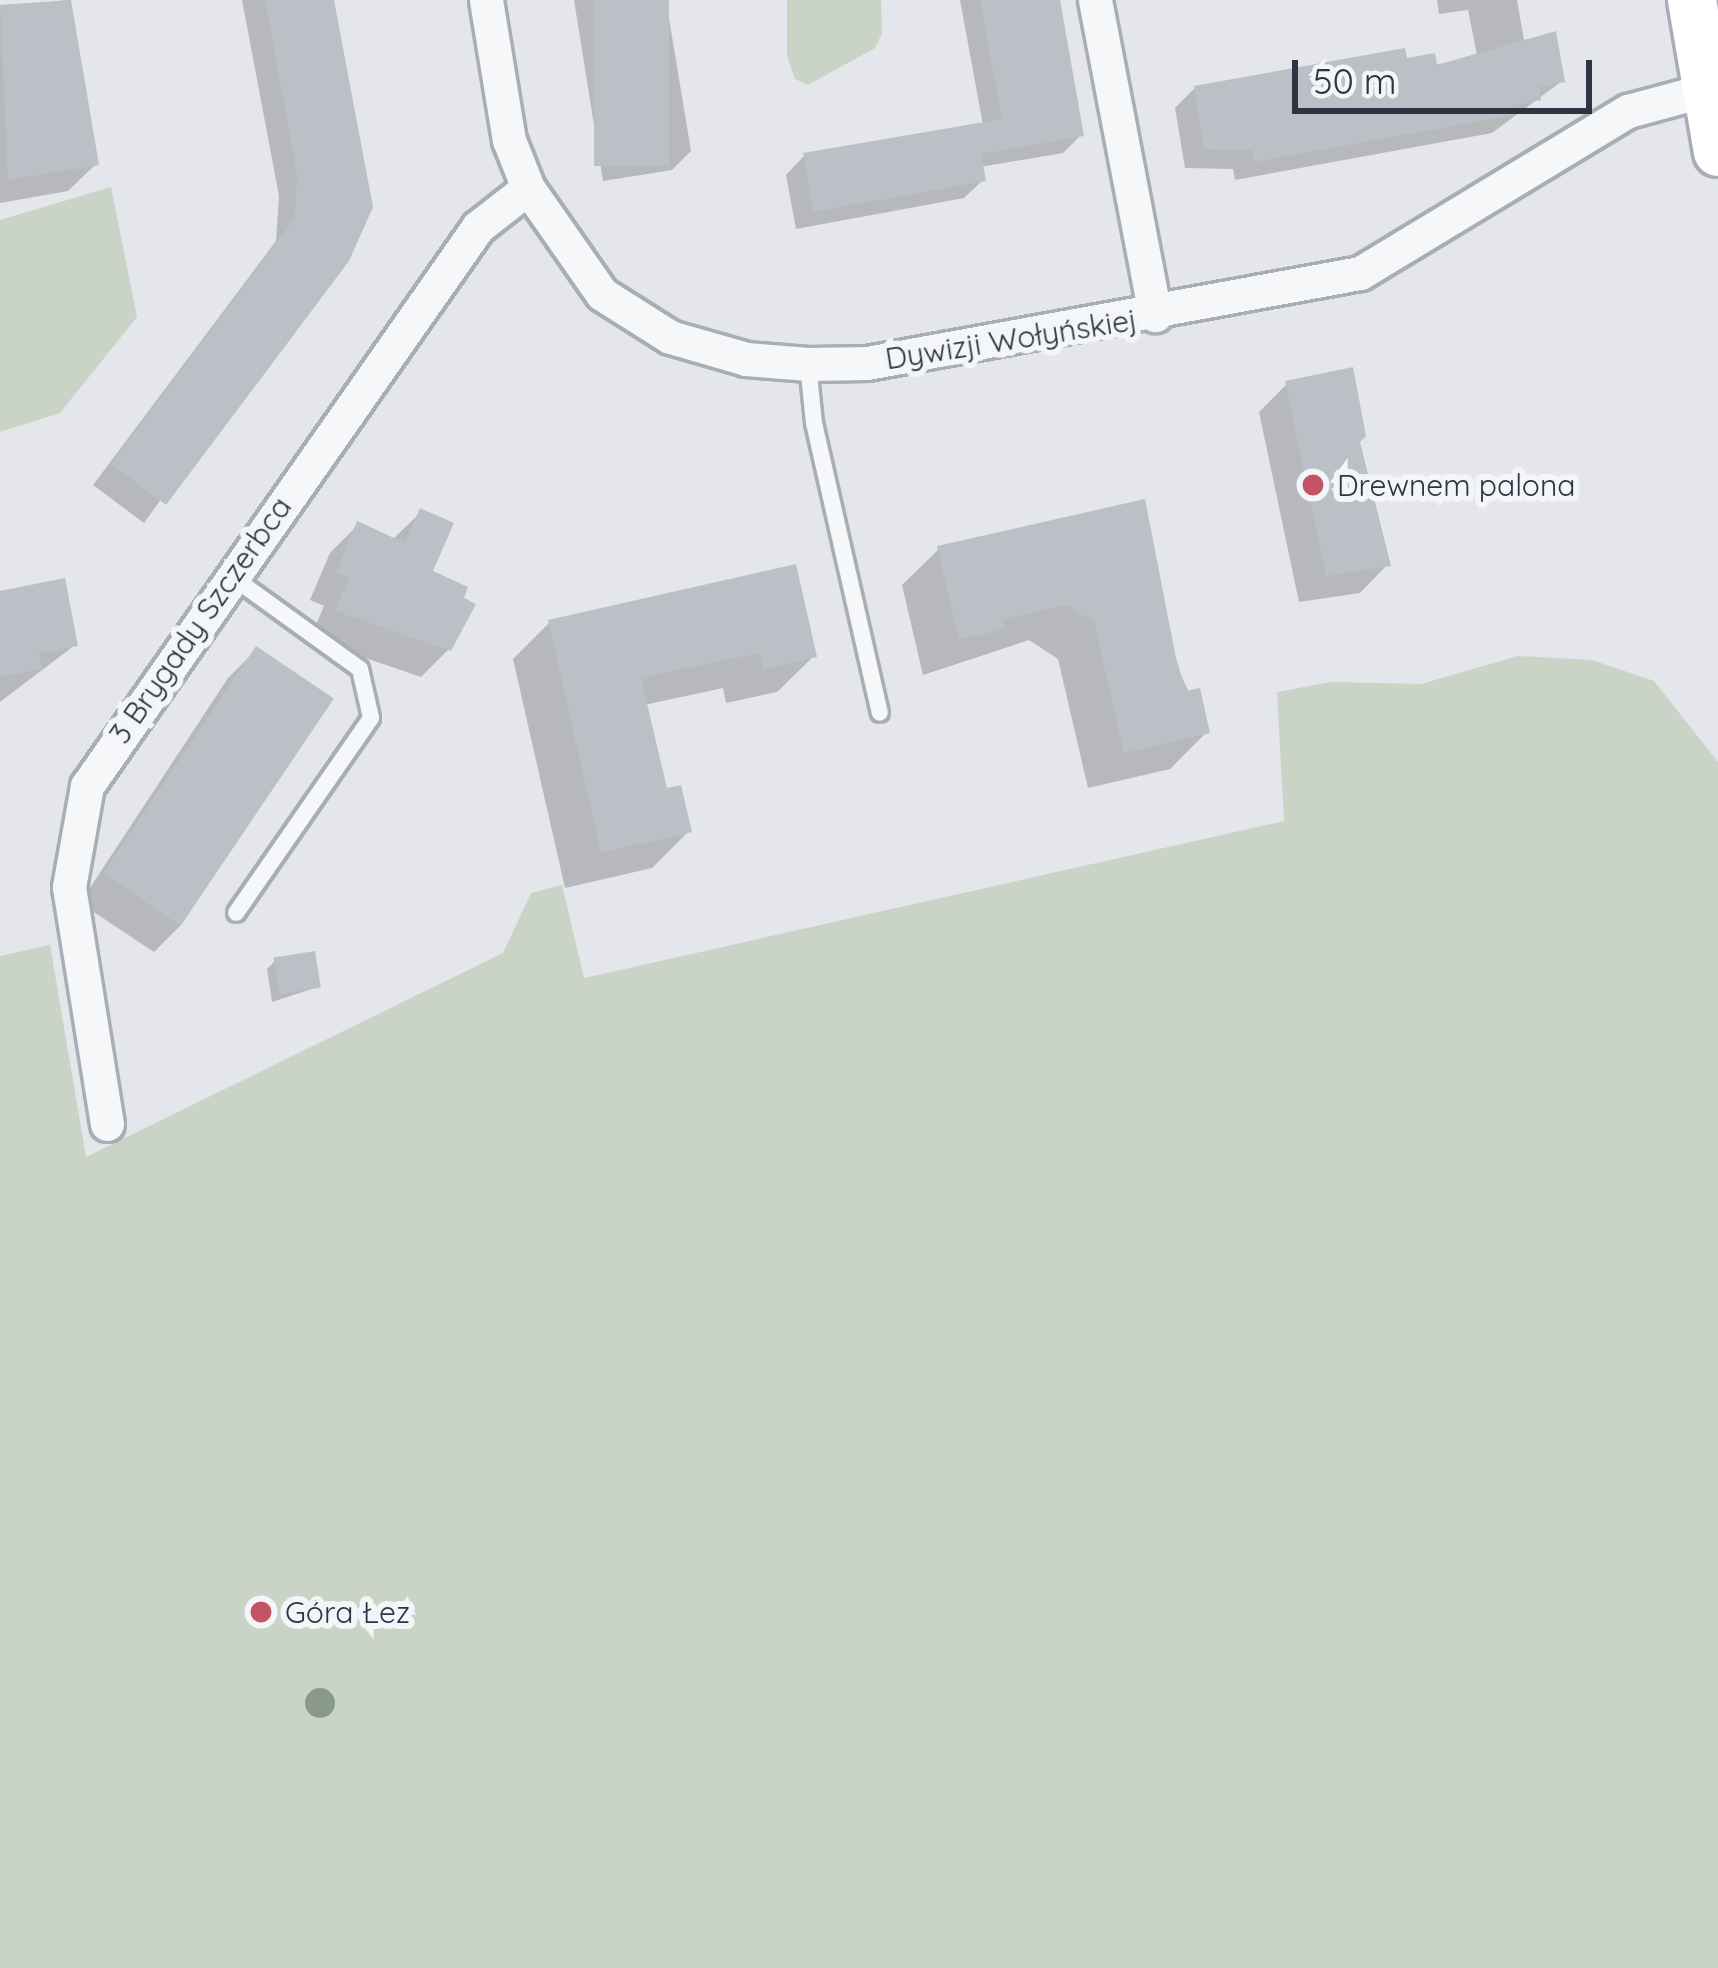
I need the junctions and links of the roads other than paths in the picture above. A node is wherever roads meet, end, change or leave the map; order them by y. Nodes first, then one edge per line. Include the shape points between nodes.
1 (485, 0) edge
2 (1095, 0) edge
3 (1691, 0) edge
4 (1712, 88) edge
5 (1718, 152) edge
6 (528, 188) junction
7 (1155, 315) junction
8 (808, 364) junction
9 (231, 576) junction
10 (880, 713) dead end
11 (236, 913) dead end
12 (107, 1124) dead end

1 - 6 street, Dywizji Wołyńskiej via 509,140
2 - 7 street
3 - 4 street
4 - 5 street
4 - 7 street, Dywizji Wołyńskiej via 1628,111 1360,273
6 - 8 street, Dywizji Wołyńskiej via 602,295 670,337 746,359
6 - 9 street, 3 Brygady Szczerbca via 478,227
7 - 8 street, Dywizji Wołyńskiej via 867,363
8 - 10 lane via 814,423
9 - 11 lane via 360,669 371,718
9 - 12 street, 3 Brygady Szczerbca via 87,786 73,836 69,887

